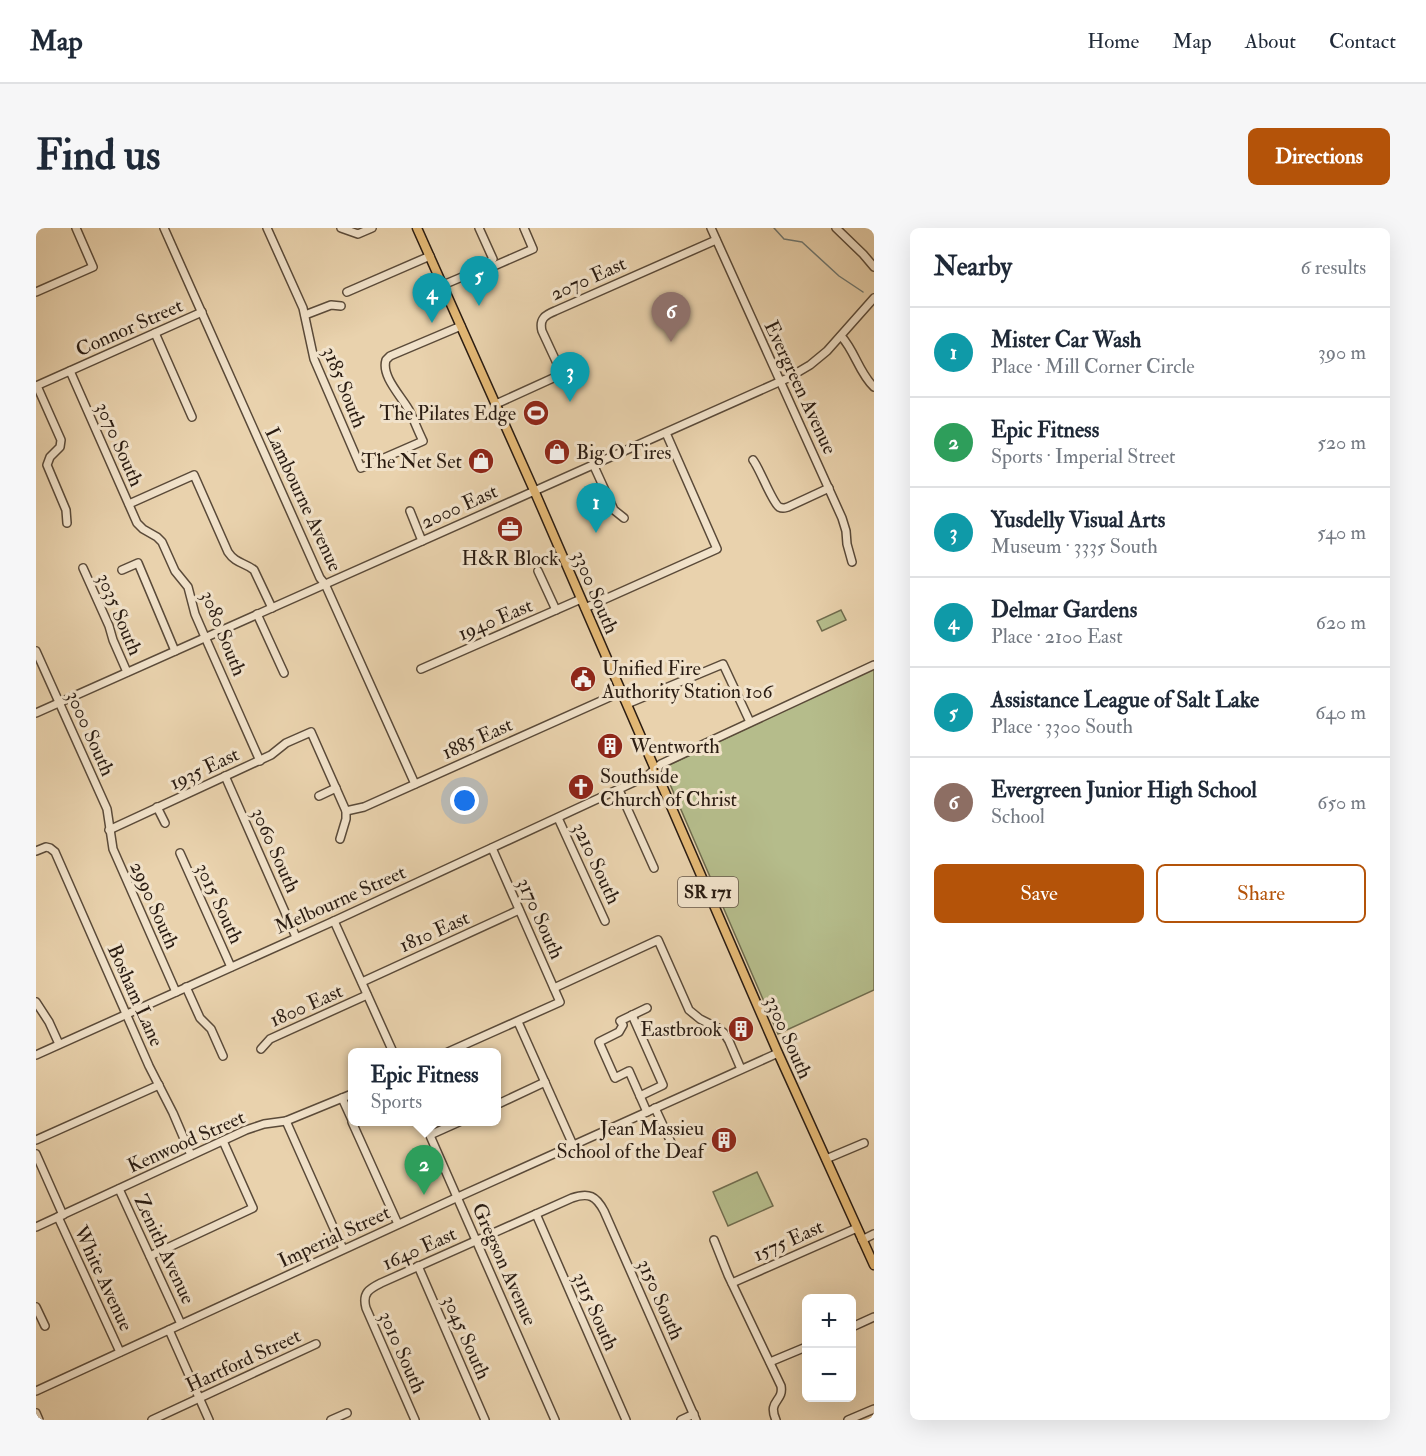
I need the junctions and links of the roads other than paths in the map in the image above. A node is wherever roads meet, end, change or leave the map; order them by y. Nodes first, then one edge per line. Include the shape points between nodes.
1 (76, 228) edge
2 (164, 228) edge
3 (267, 228) edge
4 (340, 228) edge
5 (372, 228) edge
6 (417, 228) edge
7 (479, 228) edge
8 (524, 228) edge
9 (711, 228) edge
10 (836, 228) edge
11 (716, 240) junction
12 (430, 256) junction
13 (874, 267) edge
14 (481, 269) junction
15 (443, 285) junction
16 (36, 292) edge
17 (347, 292) dead end
18 (874, 298) edge
19 (341, 306) dead end
20 (202, 312) junction
21 (305, 315) junction
22 (461, 326) junction
23 (154, 333) junction
24 (841, 336) junction
25 (70, 371) junction
26 (562, 374) junction
27 (780, 381) junction
28 (36, 386) edge
29 (568, 387) dead end
30 (874, 387) edge
31 (496, 404) junction
32 (192, 417) dead end
33 (666, 433) junction
34 (753, 459) dead end
35 (593, 464) junction
36 (829, 488) junction
37 (534, 490) junction
38 (129, 504) junction
39 (410, 511) dead end
40 (624, 518) dead end
41 (67, 523) dead end
42 (142, 529) joint
43 (422, 541) junction
44 (852, 562) dead end
45 (83, 568) dead end
46 (122, 570) dead end
47 (538, 571) dead end
48 (325, 584) junction
49 (583, 604) junction
50 (272, 608) junction
51 (556, 610) junction
52 (258, 614) junction
53 (205, 637) junction
54 (36, 651) edge
55 (175, 651) junction
56 (874, 665) edge
57 (421, 669) dead end
58 (127, 672) junction
59 (284, 674) dead end
60 (621, 692) junction
61 (60, 702) junction
62 (627, 705) junction
63 (36, 713) edge
64 (750, 722) junction
65 (260, 760) junction
66 (654, 770) junction
67 (225, 776) junction
68 (415, 784) junction
69 (336, 788) junction
70 (619, 790) junction
71 (319, 796) dead end
72 (157, 807) junction
73 (346, 811) junction
74 (558, 818) junction
75 (165, 822) dead end
76 (109, 830) junction
77 (340, 839) dead end
78 (492, 848) junction
79 (36, 851) edge
80 (180, 854) dead end
81 (654, 868) dead end
82 (519, 910) junction
83 (334, 921) junction
84 (605, 921) dead end
85 (296, 937) junction
86 (231, 967) junction
87 (362, 982) junction
88 (186, 987) junction
89 (554, 988) junction
90 (176, 992) junction
91 (367, 995) junction
92 (36, 1002) edge
93 (647, 1008) dead end
94 (126, 1014) junction
95 (632, 1016) junction
96 (518, 1022) junction
97 (59, 1044) junction
98 (261, 1048) dead end
99 (391, 1048) edge
100 (459, 1048) edge
101 (778, 1053) junction
102 (36, 1054) edge
103 (223, 1056) dead end
104 (741, 1069) junction
105 (545, 1082) junction
106 (159, 1085) junction
107 (348, 1096) edge
108 (640, 1096) junction
109 (342, 1098) junction
110 (501, 1103) edge
111 (655, 1108) junction
112 (348, 1112) edge
113 (647, 1112) junction
114 (286, 1121) junction
115 (354, 1126) edge
116 (426, 1126) edge
117 (450, 1126) edge
118 (430, 1135) junction
119 (36, 1140) edge
120 (223, 1141) junction
121 (864, 1143) dead end
122 (573, 1145) junction
123 (675, 1151) dead end
124 (36, 1154) edge
125 (191, 1155) junction
126 (826, 1160) junction
127 (119, 1189) junction
128 (591, 1196) joint
129 (458, 1197) junction
130 (536, 1214) junction
131 (61, 1216) junction
132 (398, 1224) junction
133 (36, 1227) edge
134 (857, 1228) junction
135 (874, 1234) edge
136 (477, 1240) junction
137 (714, 1240) dead end
138 (862, 1240) junction
139 (343, 1249) junction
140 (150, 1256) junction
141 (874, 1265) edge
142 (418, 1266) junction
143 (732, 1283) junction
144 (365, 1296) joint
145 (36, 1307) edge
146 (874, 1317) edge
147 (181, 1324) junction
148 (856, 1325) edge
149 (45, 1326) dead end
150 (169, 1329) junction
151 (316, 1344) dead end
152 (805, 1348) edge
153 (120, 1352) junction
154 (770, 1362) junction
155 (36, 1391) edge
156 (199, 1398) junction
157 (874, 1409) edge
158 (36, 1413) edge
159 (346, 1413) dead end
160 (695, 1417) edge
161 (39, 1420) edge
162 (152, 1420) edge
163 (209, 1420) edge
164 (331, 1420) edge
165 (415, 1420) edge
166 (485, 1420) edge
167 (555, 1420) edge
168 (626, 1420) edge
169 (681, 1420) edge
170 (776, 1420) edge
171 (848, 1420) edge

1 - 16 street via 93,267
2 - 20 street, Lambourne Avenue
3 - 21 street, 3185 South
4 - 5 street via 358,234
6 - 12 main road, 3300 South / SR 171
7 - 14 street via 492,259
8 - 14 street via 533,249
9 - 11 street, Evergreen Avenue
10 - 13 street
11 - 26 street, 2070 East via 548,314 542,321 542,331
11 - 27 street, Evergreen Avenue
12 - 15 main road, 3300 South / SR 171
12 - 17 street
14 - 15 street
15 - 22 main road, 3300 South / SR 171
18 - 24 street, 2000 East
19 - 21 street via 331,305
20 - 23 street, Connor Street
20 - 48 street, Lambourne Avenue
21 - 22 street, 3185 South via 314,359 361,468 423,441 410,411 394,389 385,368 386,360
22 - 31 main road, 3300 South / SR 171
23 - 25 street, Connor Street
23 - 32 street
24 - 27 street, 2000 East via 816,360
24 - 30 street
25 - 28 street, Connor Street
25 - 38 street, 3070 South
26 - 29 street
26 - 31 street
27 - 33 street, 2000 East
27 - 36 street, Evergreen Avenue
28 - 41 street via 61,440 47,465 66,510
31 - 37 main road, 3300 South / SR 171
33 - 35 street, 2000 East
33 - 49 street, 1940 East via 717,549
34 - 36 street via 780,508
35 - 37 street, 2000 East
35 - 40 street via 614,510
36 - 44 street, Evergreen Avenue via 845,526
37 - 43 street, 2000 East
37 - 49 main road, 3300 South / SR 171
38 - 42 street, 3070 South
38 - 50 street via 194,475 228,552 236,562 254,570
39 - 43 street
42 - 53 street, 3080 South via 162,542 175,571 188,587
43 - 48 street, 2000 East
45 - 58 street, 3035 South
46 - 55 street via 138,563
47 - 51 street
48 - 50 street, 2000 East
48 - 68 street, Lambourne Avenue
49 - 51 street, 1940 East
49 - 60 main road, 3300 South / SR 171
50 - 52 street, 2000 East
51 - 57 street, 1940 East
52 - 53 street, 2000 East
52 - 59 street
53 - 55 street, 2000 East
53 - 65 street, 3080 South
54 - 61 street, 3000 South
55 - 58 street, 2000 East
56 - 64 street, Melbourne Street
58 - 61 street, 2000 East
60 - 62 main road, 3300 South / SR 171
60 - 68 street, 1885 East
61 - 63 street, 2000 East
61 - 76 street, 3000 South via 107,809
62 - 64 street via 723,664
62 - 66 main road, 3300 South / SR 171
64 - 66 street, Melbourne Street
65 - 67 street, 1935 East
65 - 69 street, 1935 East via 311,732
66 - 70 street, Melbourne Street
66 - 101 main road, 3300 South / SR 171
67 - 72 street, 1935 East
67 - 85 street, 3060 South
68 - 73 street, 1885 East
69 - 71 street
69 - 73 street
70 - 74 street, Melbourne Street
70 - 81 street
72 - 75 street
72 - 76 street, 1935 East
73 - 77 street
74 - 78 street, Melbourne Street
74 - 84 street, 3210 South
76 - 90 street, 2990 South via 113,849
78 - 82 street, 3170 South
78 - 83 street, Melbourne Street
79 - 94 street, Bosham Lane via 46,847 55,852
80 - 86 street, 3015 South
82 - 87 street, 1810 East
82 - 89 street, 3170 South
83 - 85 street, Melbourne Street
83 - 87 street
85 - 86 street, Melbourne Street
86 - 88 street, Melbourne Street
87 - 91 street
88 - 90 street, Melbourne Street
88 - 103 street
89 - 96 street, 3170 South via 560,1002
89 - 104 street via 658,940 689,1010 724,1033
90 - 94 street, Melbourne Street
91 - 98 street, 1800 East via 270,1039
91 - 99 street
92 - 97 street
93 - 95 street
94 - 97 street, Melbourne Street
94 - 106 street, Bosham Lane
95 - 108 street via 663,1085
95 - 108 street via 620,1021 620,1032 598,1042 615,1078 629,1071
96 - 100 street
96 - 105 street
97 - 102 street, Melbourne Street
101 - 104 street, Imperial Street
101 - 126 main road, 3300 South / SR 171
104 - 111 street, Imperial Street
105 - 110 street
105 - 122 street
106 - 119 street
106 - 125 street, Bosham Lane
107 - 109 street, Kenwood Street
108 - 113 street
109 - 112 street
109 - 114 street, Kenwood Street
111 - 113 street, Imperial Street
111 - 123 street
113 - 122 street, Imperial Street
114 - 120 street, Kenwood Street via 256,1126
114 - 139 street
115 - 132 street
116 - 118 street, Gregson Avenue
117 - 118 street
118 - 129 street, Gregson Avenue
120 - 125 street, Kenwood Street
120 - 140 street via 253,1208
121 - 126 street
122 - 129 street, Imperial Street
124 - 131 street, White Avenue
125 - 127 street, Kenwood Street
126 - 134 main road, 3300 South / SR 171
127 - 131 street, Kenwood Street
127 - 140 street, Zenith Avenue
128 - 130 street, 1640 East via 575,1197
128 - 160 street, 3150 South via 604,1211
129 - 132 street, Imperial Street
129 - 136 street, Gregson Avenue
130 - 136 street, 1640 East
130 - 168 street, 3115 South
131 - 133 street, Kenwood Street
131 - 153 street, White Avenue
132 - 139 street, Imperial Street
134 - 138 main road, 3300 South / SR 171
134 - 143 street, 1575 East
135 - 138 street
136 - 142 street, 1640 East
136 - 167 street, Gregson Avenue
137 - 143 street
138 - 141 main road, 3300 South / SR 171
139 - 147 street, Imperial Street
140 - 147 street, Zenith Avenue
142 - 144 street, 1640 East via 377,1285
142 - 166 street, 3045 South
143 - 154 street
144 - 165 street, 3010 South via 366,1308
145 - 149 street
146 - 148 street
147 - 150 street, Imperial Street
150 - 153 street, Imperial Street
150 - 156 street, Zenith Avenue
151 - 156 street, Hartford Street
152 - 154 street
153 - 155 street, Imperial Street
154 - 170 street via 782,1389 773,1407
156 - 162 street, Hartford Street
156 - 163 street, Zenith Avenue
157 - 171 street
158 - 161 street
159 - 164 street
160 - 169 street

